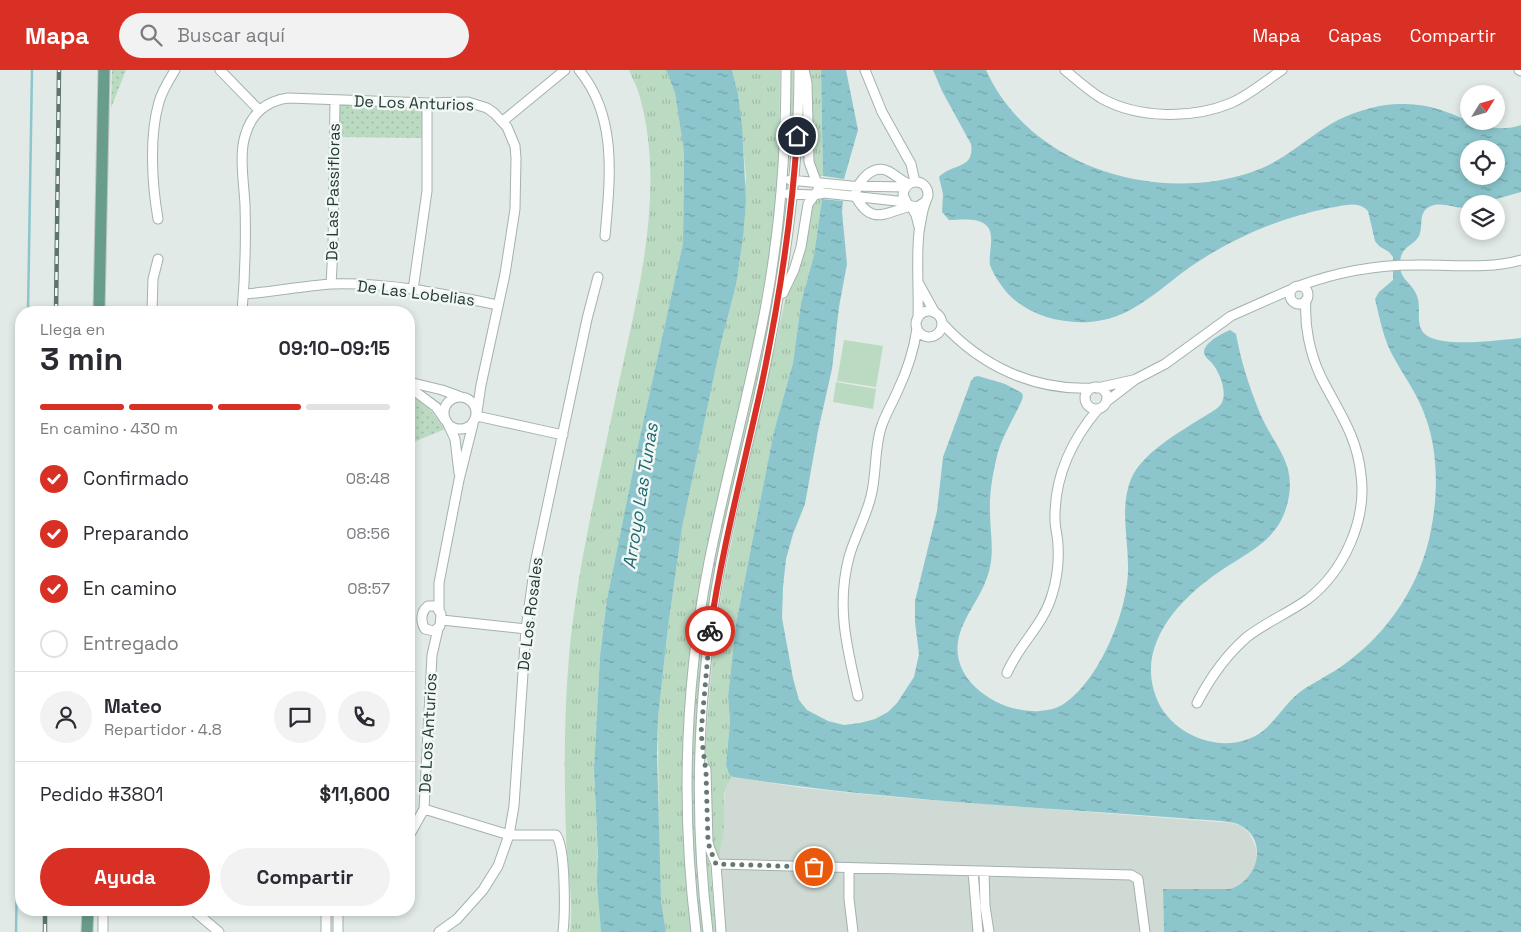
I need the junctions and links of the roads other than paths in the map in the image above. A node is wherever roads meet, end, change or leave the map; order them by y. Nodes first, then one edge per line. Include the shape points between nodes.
1 (104, 70) edge
2 (174, 70) edge
3 (220, 70) edge
4 (565, 70) edge
5 (579, 70) edge
6 (786, 70) edge
7 (799, 70) edge
8 (804, 70) edge
9 (866, 70) edge
10 (1065, 70) edge
11 (1282, 70) edge
12 (335, 100) junction
13 (427, 103) junction
14 (259, 110) junction
15 (503, 120) junction
16 (782, 180) junction
17 (794, 181) junction
18 (910, 184) junction
19 (822, 187) junction
20 (853, 191) junction
21 (781, 193) junction
22 (793, 194) junction
23 (814, 195) junction
24 (925, 202) junction
25 (908, 204) junction
26 (158, 219) dead end
27 (920, 232) junction
28 (605, 236) dead end
29 (158, 259) dead end
30 (1521, 260) edge
31 (598, 277) dead end
32 (1316, 280) junction
33 (919, 283) junction
34 (331, 284) junction
35 (1296, 287) junction
36 (413, 290) junction
37 (244, 294) junction
38 (1275, 296) junction
39 (1307, 297) junction
40 (778, 302) junction
41 (1294, 302) junction
42 (498, 305) junction
43 (99, 306) edge
44 (152, 306) edge
45 (243, 306) edge
46 (935, 313) junction
47 (1306, 315) junction
48 (918, 318) junction
49 (942, 323) junction
50 (917, 328) junction
51 (937, 334) junction
52 (953, 335) junction
53 (928, 337) junction
54 (915, 345) junction
55 (1136, 379) junction
56 (415, 383) edge
57 (481, 385) junction
58 (1095, 388) junction
59 (1073, 389) junction
60 (415, 391) edge
61 (463, 397) junction
62 (1106, 402) junction
63 (1091, 405) junction
64 (475, 417) junction
65 (447, 422) junction
66 (563, 435) junction
67 (459, 480) junction
68 (439, 582) junction
69 (426, 608) junction
70 (439, 610) junction
71 (442, 620) junction
72 (423, 626) junction
73 (438, 629) junction
74 (526, 629) junction
75 (432, 655) junction
76 (1007, 673) dead end
77 (858, 696) dead end
78 (1197, 703) dead end
79 (701, 733) junction
80 (424, 809) junction
81 (415, 825) edge
82 (509, 835) junction
83 (716, 864) junction
84 (849, 868) junction
85 (973, 871) junction
86 (984, 871) junction
87 (88, 916) edge
88 (103, 916) edge
89 (200, 916) edge
90 (326, 916) edge
91 (338, 916) edge
92 (87, 932) edge
93 (103, 932) edge
94 (219, 932) edge
95 (326, 932) edge
96 (338, 932) edge
97 (439, 932) edge
98 (563, 932) edge
99 (696, 932) edge
100 (708, 932) edge
101 (721, 932) edge
102 (853, 932) edge
103 (978, 932) edge
104 (989, 932) edge
105 (1145, 932) edge

1 - 43 main road
2 - 26 street via 159,100 156,118 153,162
3 - 14 street
4 - 15 street
5 - 28 street via 596,94 606,130 610,164
6 - 16 street
7 - 17 street
8 - 19 street via 808,155 811,172
9 - 18 street via 882,112 911,164
10 - 11 street via 1102,98 1124,107 1170,115 1231,103
12 - 13 street, De Los Anturios
12 - 14 street, De Los Anturios via 278,99
12 - 34 street, De Las Passifloras
13 - 15 street, De Los Anturios via 478,104
13 - 36 street via 427,191
14 - 37 street via 248,128 244,144
15 - 42 street via 515,146 516,188 511,239
16 - 17 street
16 - 21 street
17 - 19 street
17 - 22 street
18 - 20 street
18 - 20 street via 881,170 867,175
18 - 24 street via 925,187 928,194
18 - 25 street via 903,195
19 - 20 street
19 - 23 street
20 - 25 street
20 - 25 street via 870,213 879,216
21 - 22 street
21 - 99 street via 765,309 709,562 696,648 687,768
22 - 23 street
22 - 40 street
23 - 40 street via 807,209 802,247
24 - 25 street via 920,206
24 - 27 street
25 - 27 street via 918,220
27 - 33 street
29 - 44 street via 153,279
30 - 32 street via 1486,266 1386,266
31 - 66 street, De Los Rosales
32 - 35 street
32 - 39 street
33 - 46 street
33 - 48 street
34 - 36 street, De Las Lobelias
34 - 37 street, De Las Lobelias
35 - 38 street
35 - 39 street via 1304,287
35 - 41 street via 1290,293
36 - 42 street, De Las Lobelias
37 - 45 street
38 - 41 street
38 - 55 street via 1231,316 1165,364
39 - 41 street via 1302,303
39 - 47 street
40 - 79 street via 722,560 709,641
41 - 47 street
42 - 57 street
46 - 48 street via 927,311
46 - 49 street
47 - 78 street via 1315,362 1347,423 1359,459 1362,492 1357,522 1346,552 1319,589 1262,626 1236,648 1215,672
48 - 50 street
49 - 51 street
49 - 52 street
50 - 53 street
50 - 54 street
51 - 52 street
51 - 53 street
52 - 59 street via 976,354 1009,373
53 - 54 street
54 - 77 street via 881,425 870,500 853,543 845,578 845,638
55 - 58 street
55 - 62 street
56 - 61 street
57 - 61 street
57 - 64 street
58 - 59 street
58 - 62 street via 1104,391
58 - 63 street via 1087,392
59 - 63 street
60 - 65 street via 436,407
61 - 64 street via 473,403
61 - 65 street via 447,404 444,414
62 - 63 street via 1103,406
63 - 76 street via 1088,421 1066,456 1055,500 1058,560 1052,595 1040,624 1014,657
64 - 65 street via 468,427 458,429
64 - 66 street
64 - 67 street
65 - 67 street via 455,439
66 - 74 street, De Los Rosales via 535,564
67 - 68 street
68 - 69 street
68 - 70 street
69 - 70 street via 432,605
69 - 72 street
70 - 71 street
71 - 73 street
71 - 74 street
72 - 73 street via 431,631
72 - 75 street
73 - 75 street
74 - 82 street, De Los Rosales via 514,806
75 - 80 street, De Los Anturios
79 - 83 street via 708,842
79 - 100 street via 700,835
80 - 81 street, De Los Anturios
80 - 82 street
82 - 97 street, De Los Rosales via 498,866 483,890
82 - 98 street via 554,834 558,837 562,861
83 - 84 street
83 - 101 street
84 - 85 street
84 - 102 street
85 - 86 street
85 - 103 street
86 - 104 street
86 - 105 street via 1135,876
87 - 92 main road
88 - 93 street
89 - 94 street
90 - 95 street
91 - 96 street

